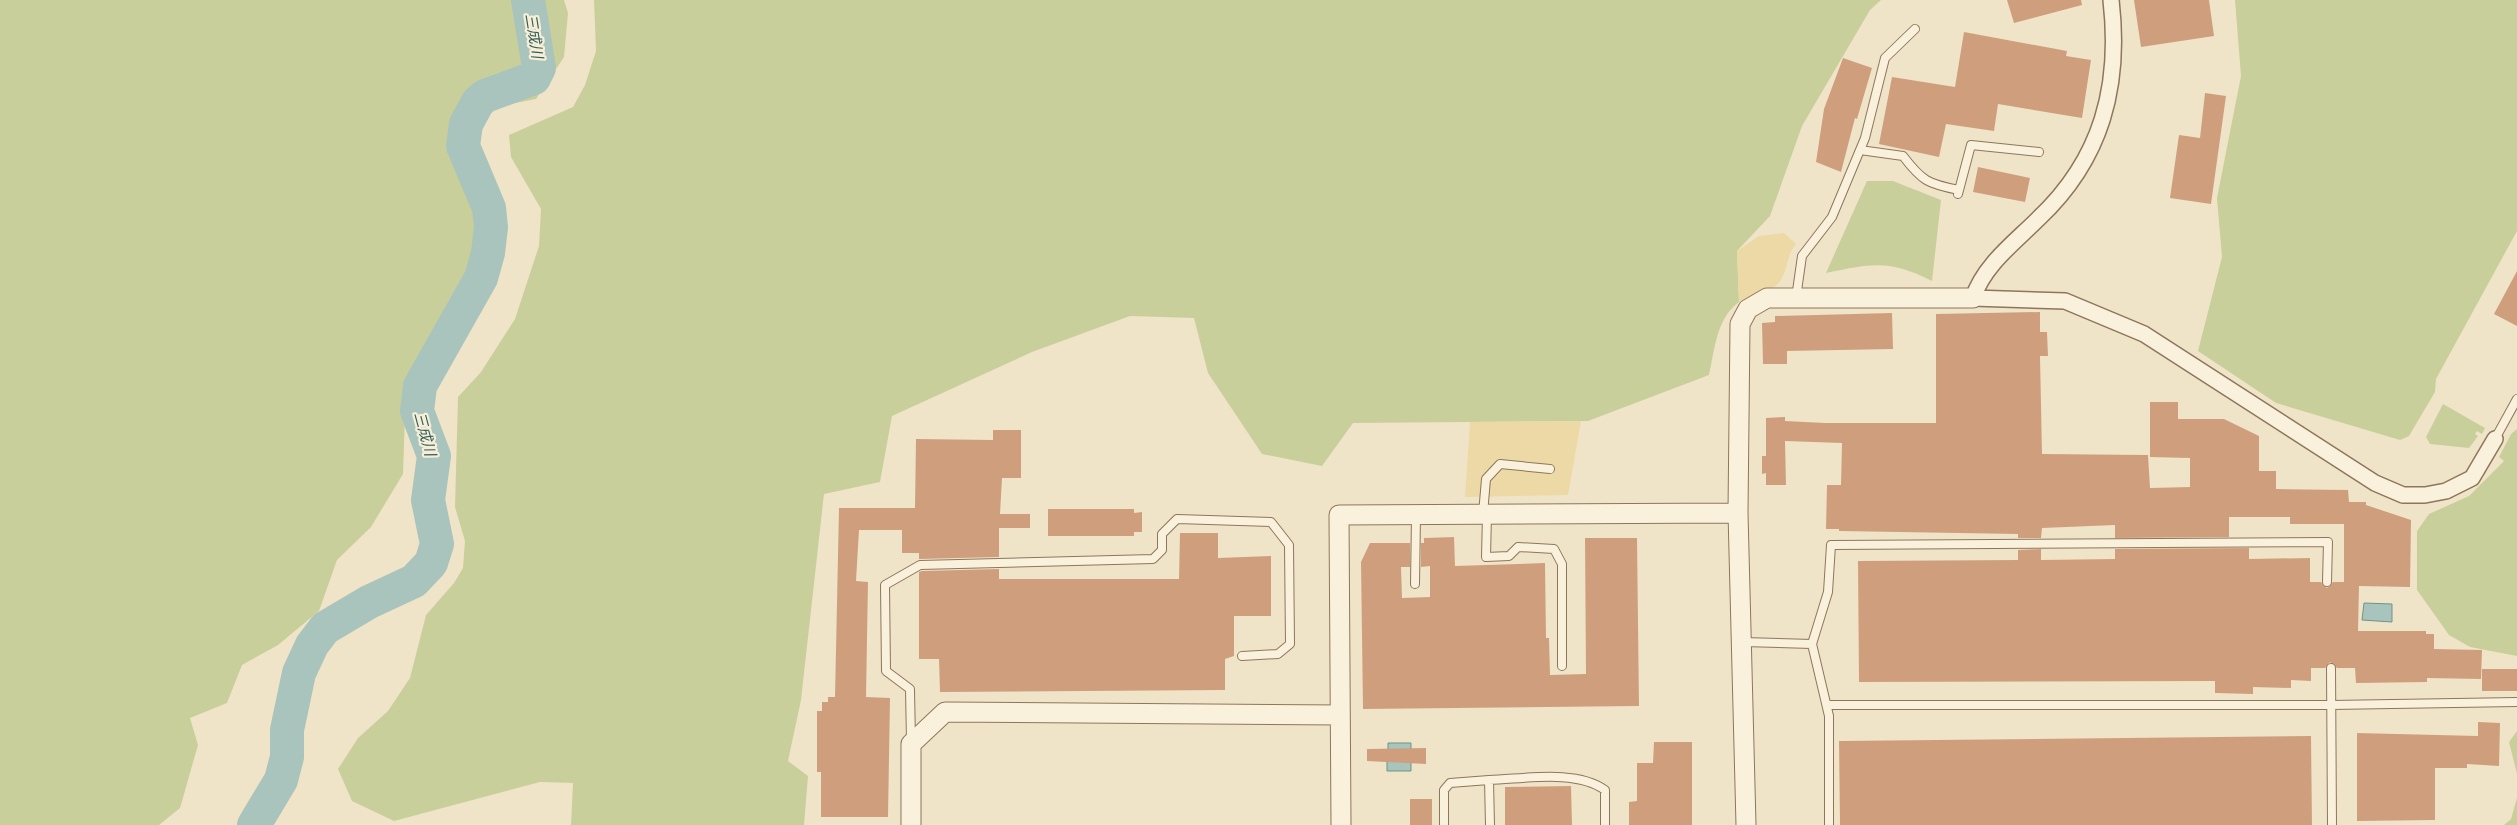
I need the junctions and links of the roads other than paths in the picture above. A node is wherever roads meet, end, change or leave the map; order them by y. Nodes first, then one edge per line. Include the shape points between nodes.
1 (2111, 0) edge
2 (1915, 29) dead end
3 (1860, 150) junction
4 (2039, 152) dead end
5 (1796, 298) junction
6 (1973, 298) junction
7 (2517, 399) edge
8 (2495, 439) joint
9 (1550, 469) dead end
10 (1738, 513) junction
11 (1485, 514) junction
12 (1416, 515) junction
13 (2326, 582) dead end
14 (1415, 584) dead end
15 (1742, 642) junction
16 (1812, 644) junction
17 (1242, 656) dead end
18 (1562, 666) dead end
19 (2331, 668) dead end
20 (2517, 702) edge
21 (1827, 705) junction
22 (2331, 705) junction
23 (1340, 715) junction
24 (911, 744) junction
25 (1489, 780) junction
26 (911, 825) edge
27 (1341, 825) edge
28 (1444, 825) edge
29 (1490, 825) edge
30 (1605, 825) edge
31 (1746, 825) edge
32 (1829, 825) edge
33 (2332, 825) edge

1 - 6 street via 2114,44 2106,110 2085,164 2046,212 1993,262
2 - 3 lane via 1885,58
3 - 4 lane via 1903,156 1918,176 1935,186 1958,192 1971,145
3 - 5 lane via 1832,217 1802,256
5 - 6 street
5 - 10 street via 1767,298 1748,308 1740,324
6 - 8 street via 2065,301 2137,330 2375,483 2403,495 2446,491 2472,478
7 - 8 lane
9 - 11 lane via 1500,464 1486,479
10 - 11 street
10 - 15 street
11 - 12 street
11 - 18 lane via 1486,557 1509,556 1518,547 1554,549 1562,564
12 - 14 lane
12 - 23 street via 1339,515
13 - 16 lane via 2328,542 1831,545 1828,592
15 - 16 lane
15 - 31 street
16 - 21 lane
17 - 24 lane via 1278,654 1290,644 1289,545 1271,522 1177,520 1162,534 1162,550 1153,559 920,565 885,585 886,671 910,689
19 - 22 lane
20 - 22 lane
21 - 22 lane
21 - 32 lane
22 - 33 lane
23 - 24 street via 945,712
23 - 27 street
24 - 26 street
25 - 28 lane via 1450,782 1444,790
25 - 29 lane
25 - 30 lane via 1572,778 1594,782 1606,790

